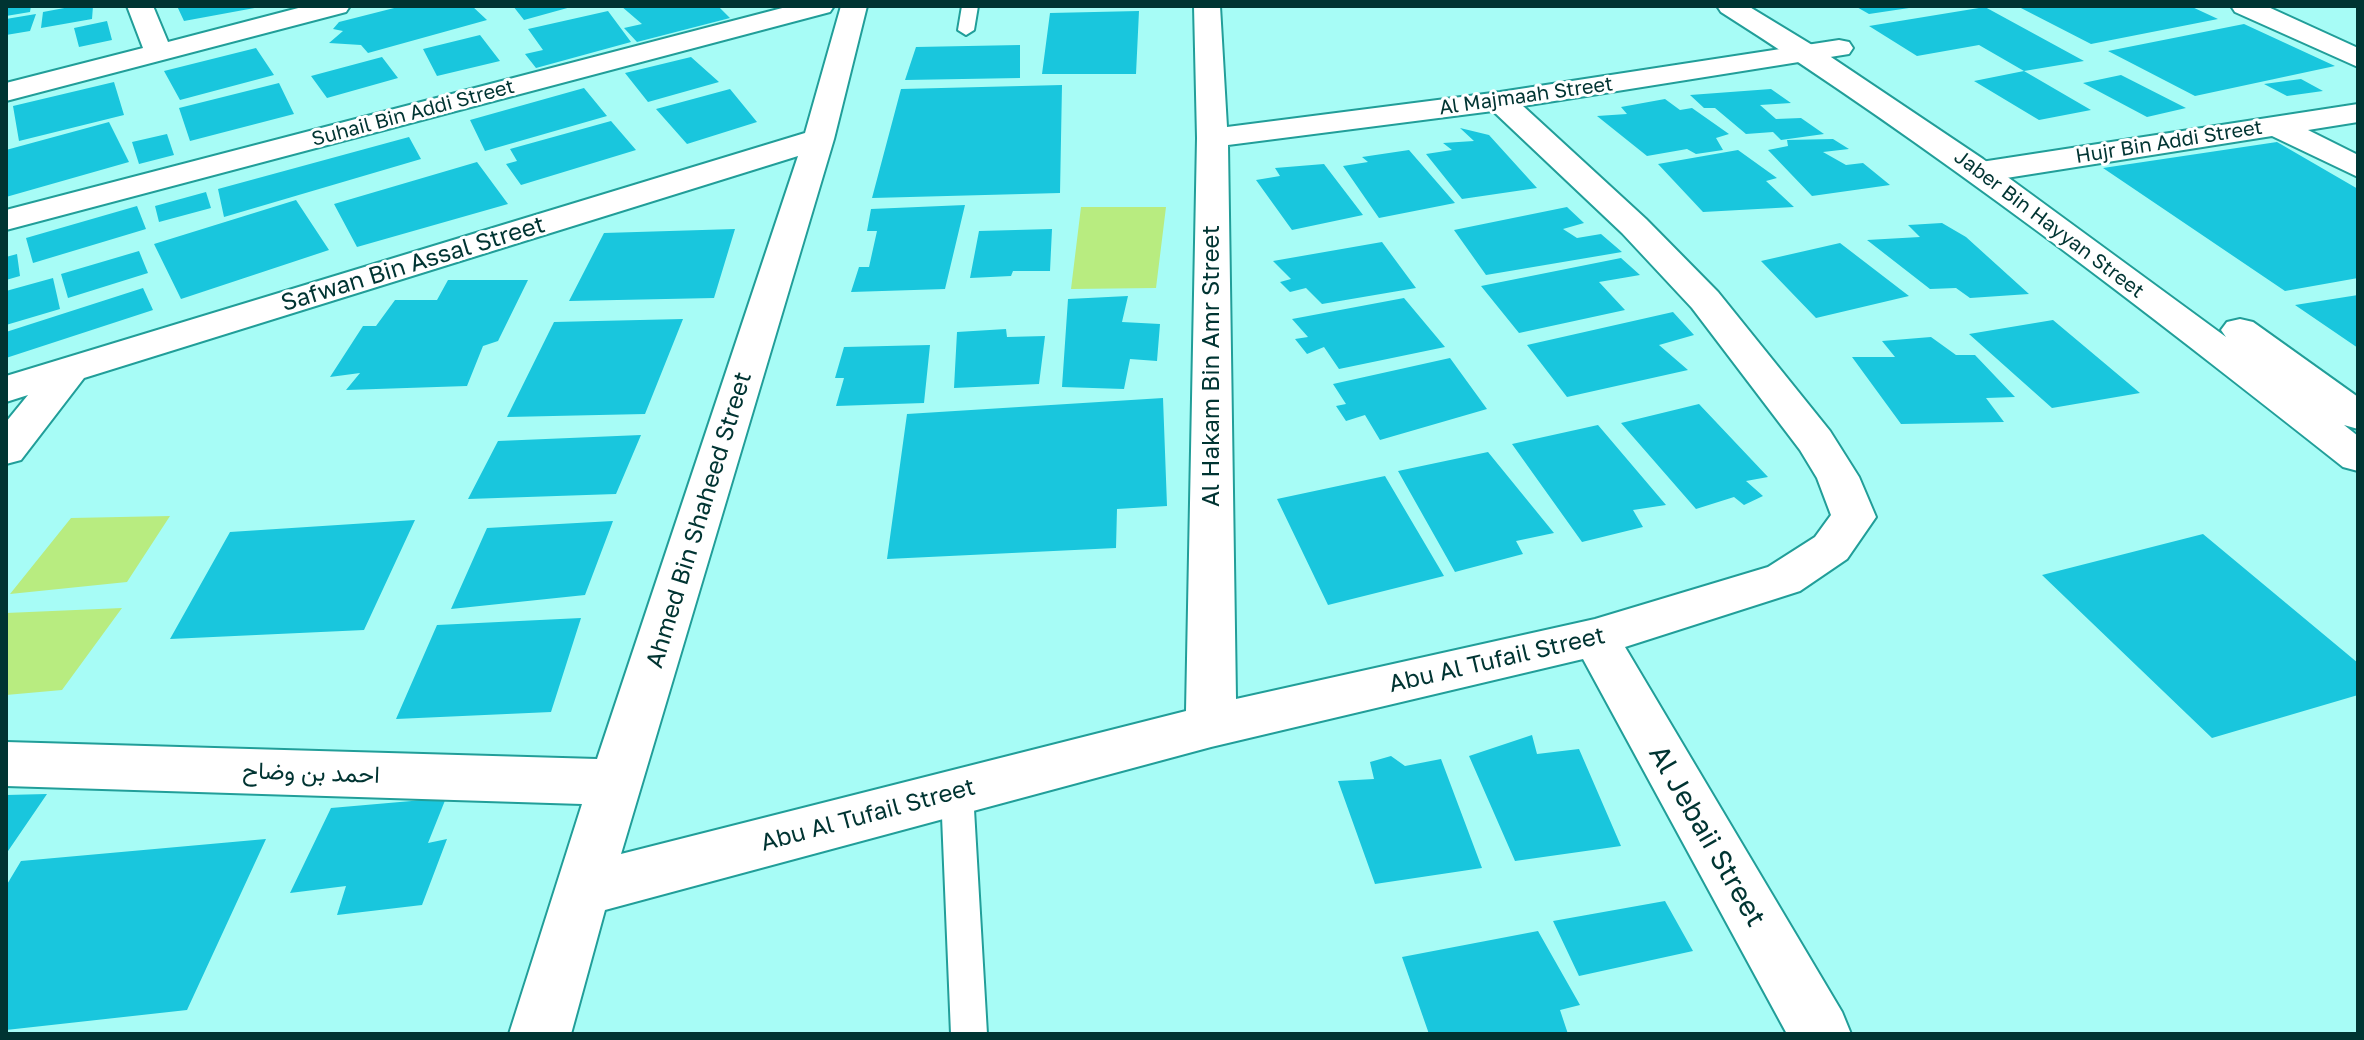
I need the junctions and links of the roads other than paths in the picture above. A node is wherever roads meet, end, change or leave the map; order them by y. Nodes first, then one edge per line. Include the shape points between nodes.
1 (140, 6) edge
2 (337, 6) edge
3 (821, 6) edge
4 (854, 6) edge
5 (970, 6) edge
6 (1207, 6) edge
7 (1730, 6) edge
8 (1768, 6) edge
9 (2244, 6) edge
10 (966, 30) dead end
11 (1824, 51) junction
12 (158, 52) junction
13 (2358, 59) edge
14 (13, 80) edge
15 (1500, 101) junction
16 (2358, 113) edge
17 (2277, 126) junction
18 (1212, 138) junction
19 (819, 139) junction
20 (2016, 166) junction
21 (2358, 167) edge
22 (1981, 172) junction
23 (6, 220) edge
24 (71, 368) junction
25 (6, 389) edge
26 (2358, 416) edge
27 (6, 450) edge
28 (2358, 457) edge
29 (1595, 638) junction
30 (1211, 726) junction
31 (6, 764) edge
32 (616, 782) junction
33 (957, 792) junction
34 (582, 890) junction
35 (540, 1034) edge
36 (969, 1034) edge
37 (1820, 1034) edge

1 - 12 street
2 - 12 street
3 - 23 street, Suhail Bin Addi Street
4 - 19 street, Ahmed Bin Shaheed Street
5 - 10 lane
6 - 18 street, Al Hakam Bin Amr Street
7 - 11 street, Jaber Bin Hayyan Street
8 - 11 street, Jaber Bin Hayyan Street
9 - 13 street
11 - 15 street, Al Majmaah Street
11 - 20 street, Jaber Bin Hayyan Street
11 - 22 street, Jaber Bin Hayyan Street
12 - 14 street
15 - 18 street, Al Majmaah Street
15 - 29 street, Abu Al Tufail Street via 1705,300 1815,441 1838,477 1854,517 1831,548 1784,579
16 - 17 street, Hujr Bin Addi Street
17 - 20 street, Hujr Bin Addi Street
17 - 21 street
18 - 30 street, Al Hakam Bin Amr Street
19 - 24 street, Safwan Bin Assal Street
19 - 32 street, Ahmed Bin Shaheed Street
20 - 22 street, Hujr Bin Addi Street
20 - 26 street, Jaber Bin Hayyan Street
22 - 28 street, Jaber Bin Hayyan Street
24 - 25 street, Safwan Bin Assal Street
24 - 27 street
29 - 30 street, Abu Al Tufail Street
29 - 37 street, Al Jebaii Street
30 - 33 street, Abu Al Tufail Street
31 - 32 street, احمد بن وضاح
32 - 34 street, Ahmed Bin Shaheed Street
33 - 34 street, Abu Al Tufail Street
33 - 36 lane
34 - 35 street, Ahmed Bin Shaheed Street

